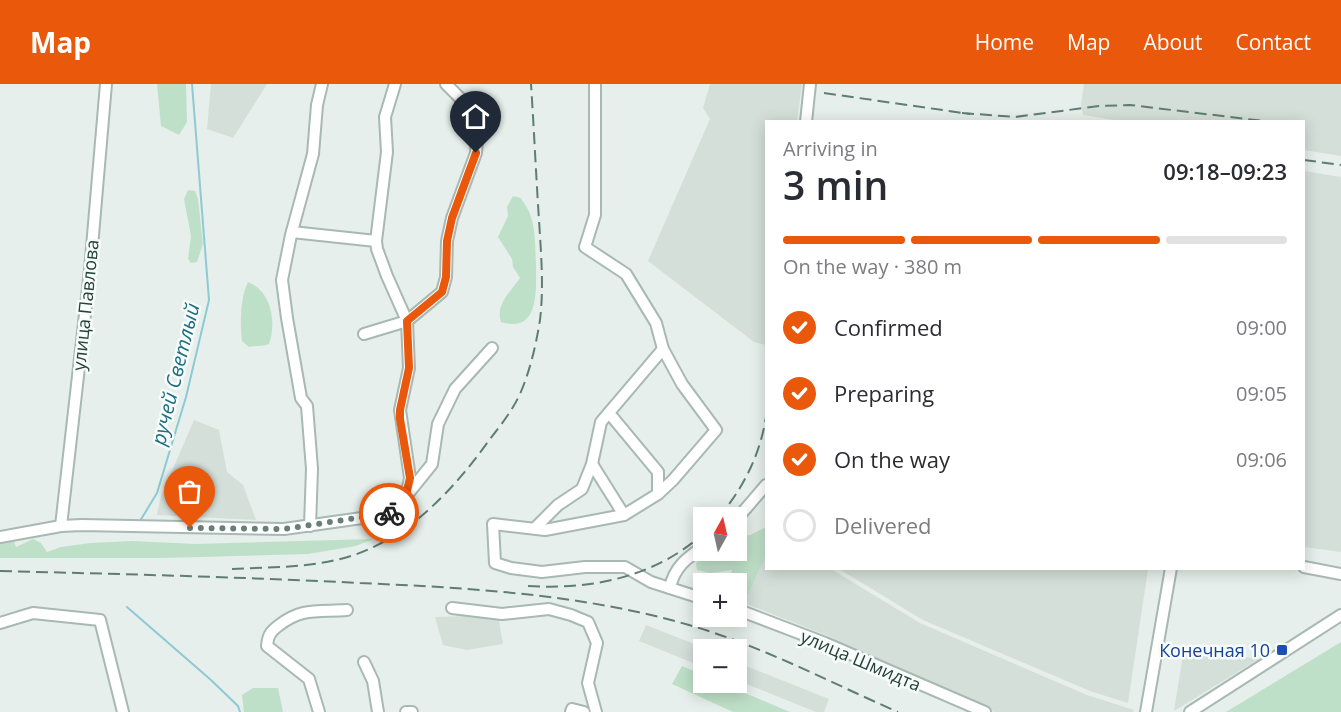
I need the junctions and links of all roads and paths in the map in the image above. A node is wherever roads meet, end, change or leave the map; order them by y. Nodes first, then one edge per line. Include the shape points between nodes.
1 (106, 84) edge
2 (322, 84) edge
3 (394, 84) edge
4 (446, 84) edge
5 (595, 84) edge
6 (810, 84) edge
7 (806, 120) edge
8 (292, 231) junction
9 (376, 241) junction
10 (407, 321) junction
11 (364, 333) dead end
12 (492, 348) dead end
13 (663, 349) junction
14 (609, 413) junction
15 (592, 464) junction
16 (765, 486) edge
17 (658, 494) junction
18 (406, 495) junction
19 (747, 507) edge
20 (624, 515) junction
21 (60, 526) junction
22 (310, 526) junction
23 (536, 528) junction
24 (0, 537) edge
25 (693, 555) edge
26 (1305, 567) edge
27 (1171, 570) edge
28 (1341, 574) edge
29 (670, 588) junction
30 (693, 595) edge
31 (452, 608) dead end
32 (347, 610) dead end
33 (747, 613) edge
34 (1341, 615) edge
35 (0, 622) edge
36 (364, 662) dead end
37 (123, 712) edge
38 (319, 712) edge
39 (378, 712) edge
40 (406, 712) edge
41 (412, 712) edge
42 (570, 712) edge
43 (584, 712) edge
44 (596, 712) edge
45 (985, 712) edge
46 (1146, 712) edge
47 (1190, 712) edge

1 - 21 street, улица Павлова via 90,270
2 - 8 street via 313,154
3 - 9 street via 385,117 387,152
4 - 10 street via 466,101 476,119 476,153 452,218 442,292
5 - 13 street via 595,215 585,247 626,274 656,323
6 - 7 street
8 - 9 street
8 - 22 street via 282,279 301,398 307,406 312,469
9 - 10 street
10 - 11 street
10 - 18 street via 409,368 400,410 410,478
12 - 18 street via 455,389 438,424 432,464
13 - 14 street
13 - 17 street via 682,384 716,430
14 - 15 street via 601,422
14 - 17 street via 658,472
15 - 20 street
15 - 23 street via 582,489 558,505
16 - 19 street
17 - 20 street
18 - 22 street via 396,511
20 - 23 street via 545,530
21 - 22 street
21 - 24 street
23 - 29 street via 493,525 495,563 542,572 625,567
25 - 29 street via 678,567
26 - 28 street
27 - 46 street
29 - 30 street
31 - 44 street via 502,614 549,609 588,622 597,643 588,684
32 - 38 street via 295,614 268,636 267,646 272,652 309,679
33 - 45 street, улица Шмидта
34 - 47 street
35 - 37 street via 33,613 100,620
36 - 39 street via 373,681
40 - 41 street
42 - 43 street

